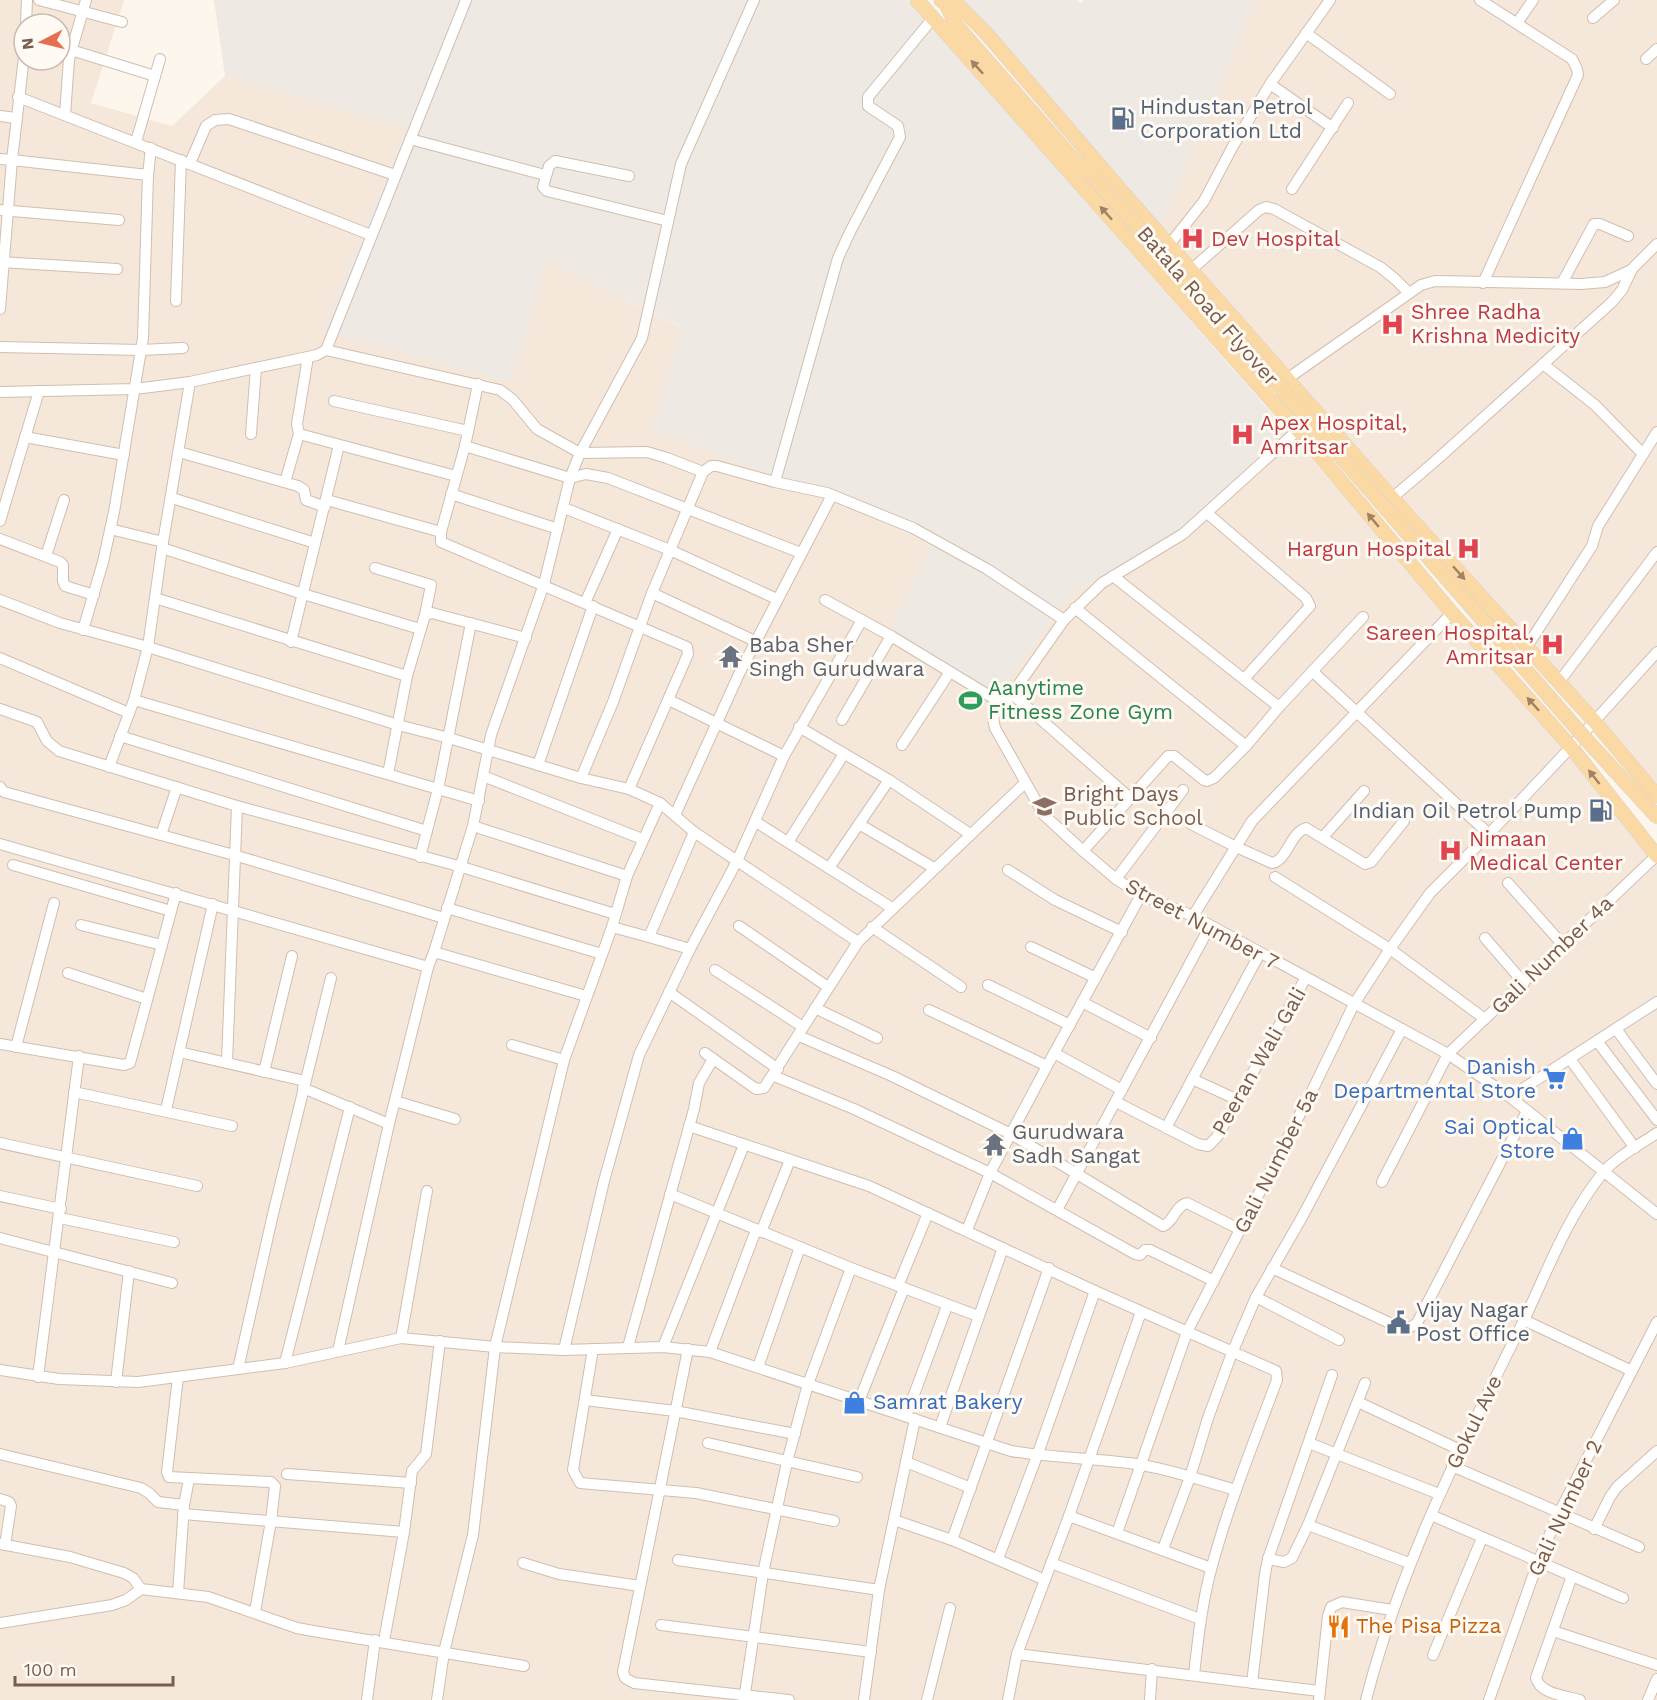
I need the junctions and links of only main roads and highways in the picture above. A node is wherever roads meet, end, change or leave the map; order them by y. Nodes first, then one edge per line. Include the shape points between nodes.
1 (917, 0) edge
2 (947, 3) edge
3 (1657, 796) edge
4 (1657, 817) edge
5 (1657, 856) edge

5 -> 1 main road via 1571,747 1298,430
2 -> 3 main road via 986,33
2 - 4 main road, Batala Road Flyover, bridge via 956,25

